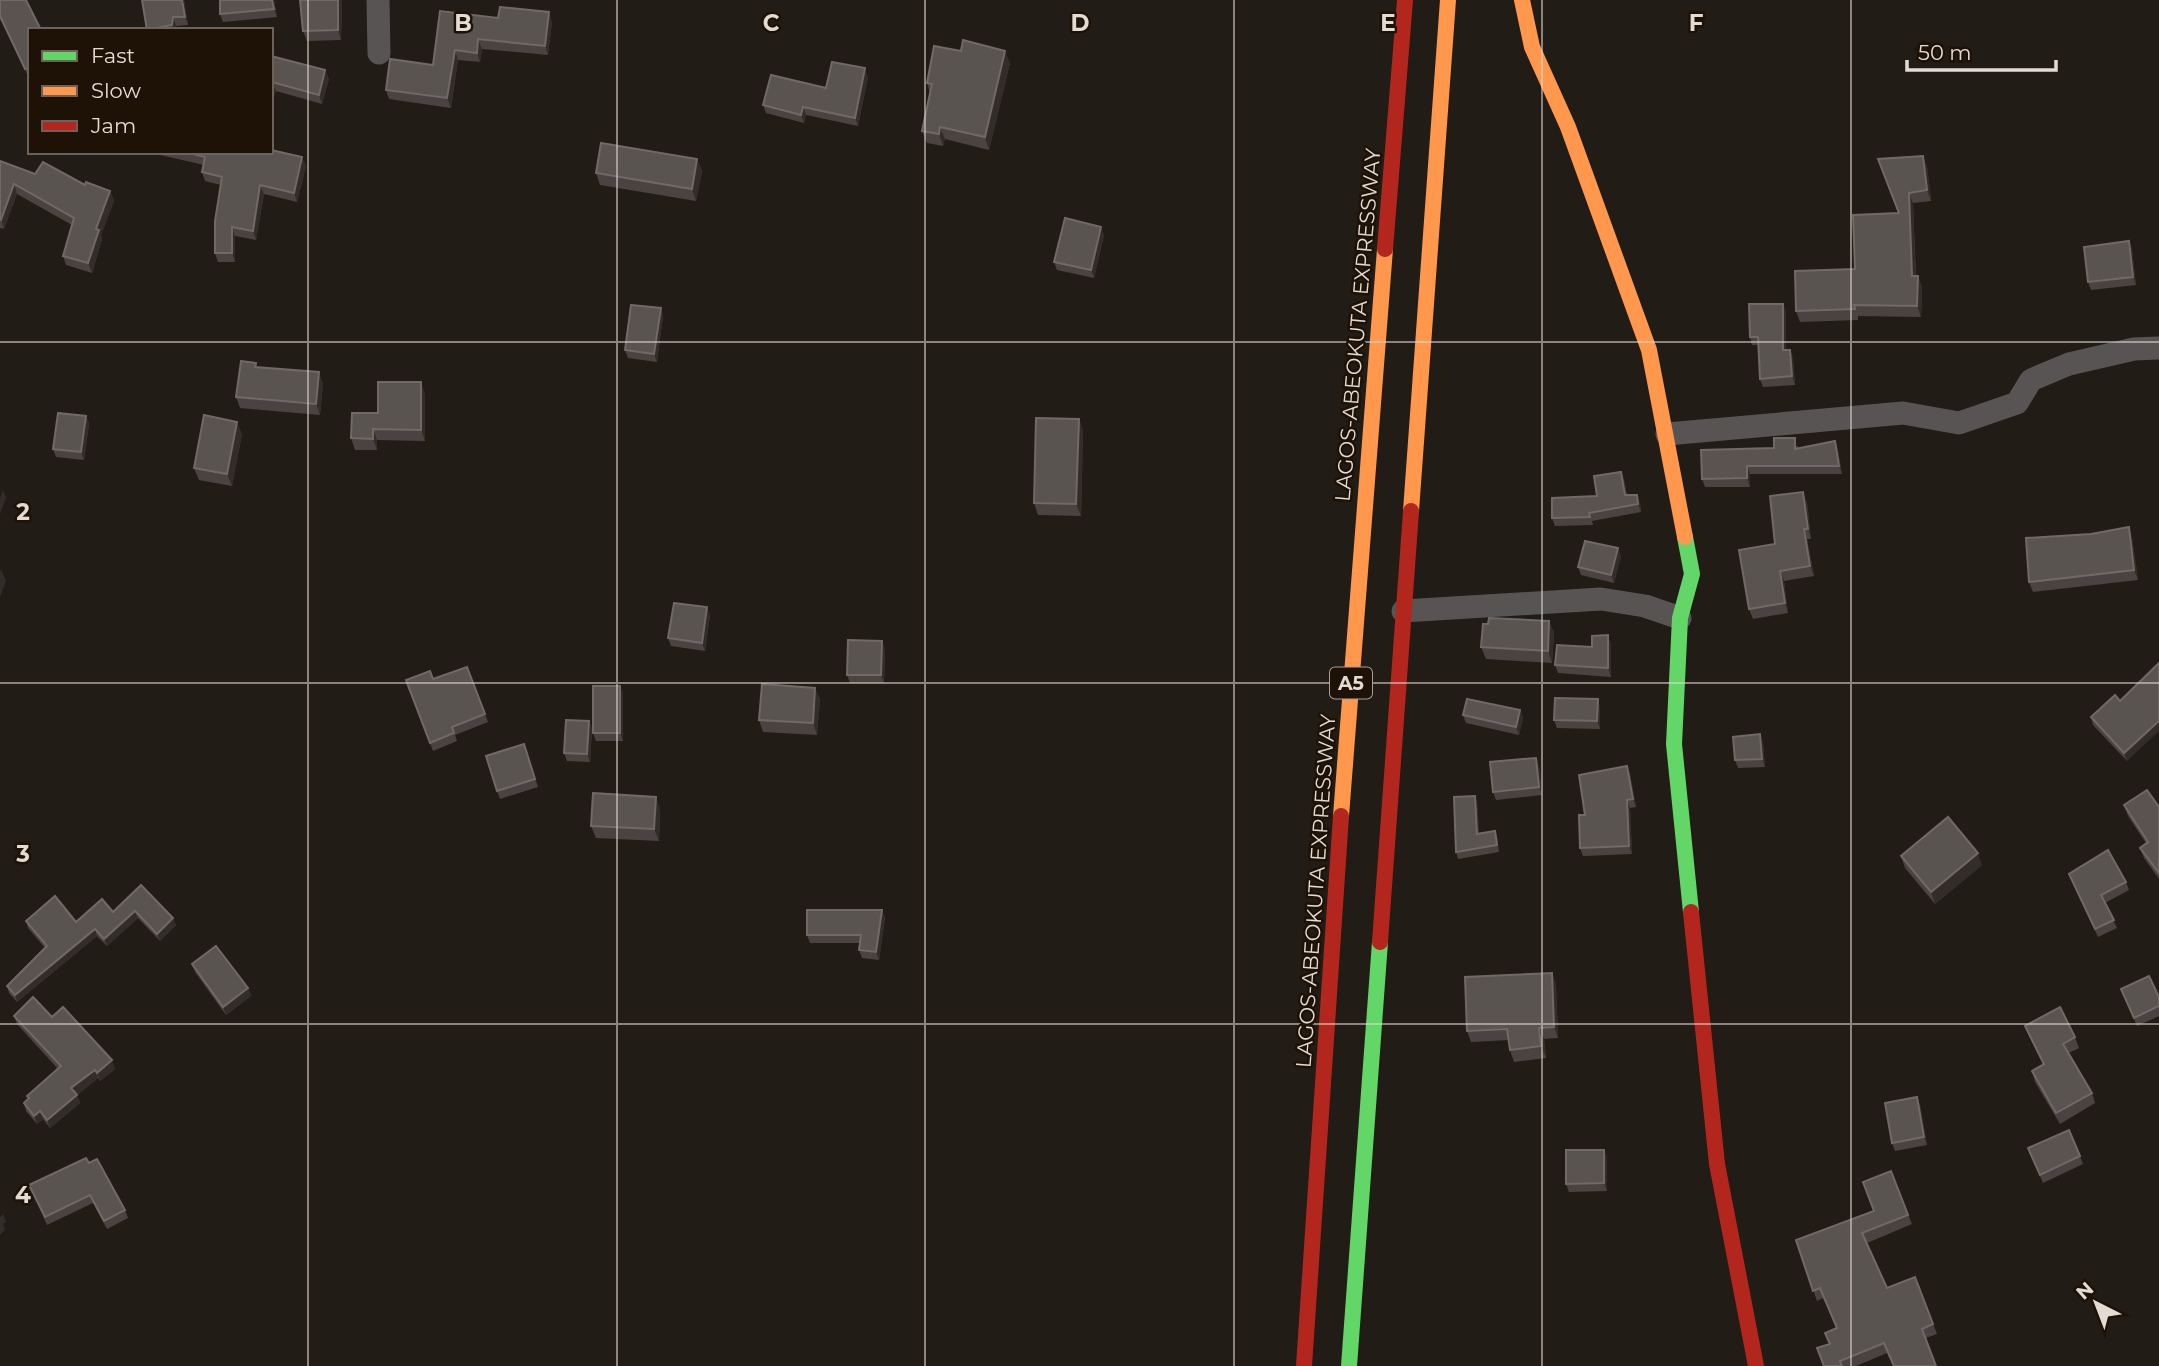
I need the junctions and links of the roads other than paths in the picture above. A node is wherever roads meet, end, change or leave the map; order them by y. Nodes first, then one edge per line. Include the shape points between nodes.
1 (378, 0) edge
2 (1405, 0) edge
3 (1448, 0) edge
4 (1522, 0) edge
5 (379, 52) dead end
6 (2159, 348) edge
7 (1667, 434) junction
8 (1403, 611) junction
9 (1680, 618) junction
10 (1304, 1366) edge
11 (1349, 1366) edge
12 (1756, 1366) edge

1 - 5 street
2 - 10 main road, LAGOS-ABEOKUTA EXPRESSWAY / A5 via 1355,617
3 - 8 main road, A5
4 - 7 main road via 1532,47 1573,140 1649,350
6 - 7 street via 2070,364 2031,380 2017,404 1959,423 1903,413
7 - 9 main road via 1692,574
8 - 9 street via 1601,599
8 - 11 main road, A5
9 - 12 main road via 1674,744 1687,883 1717,1164

